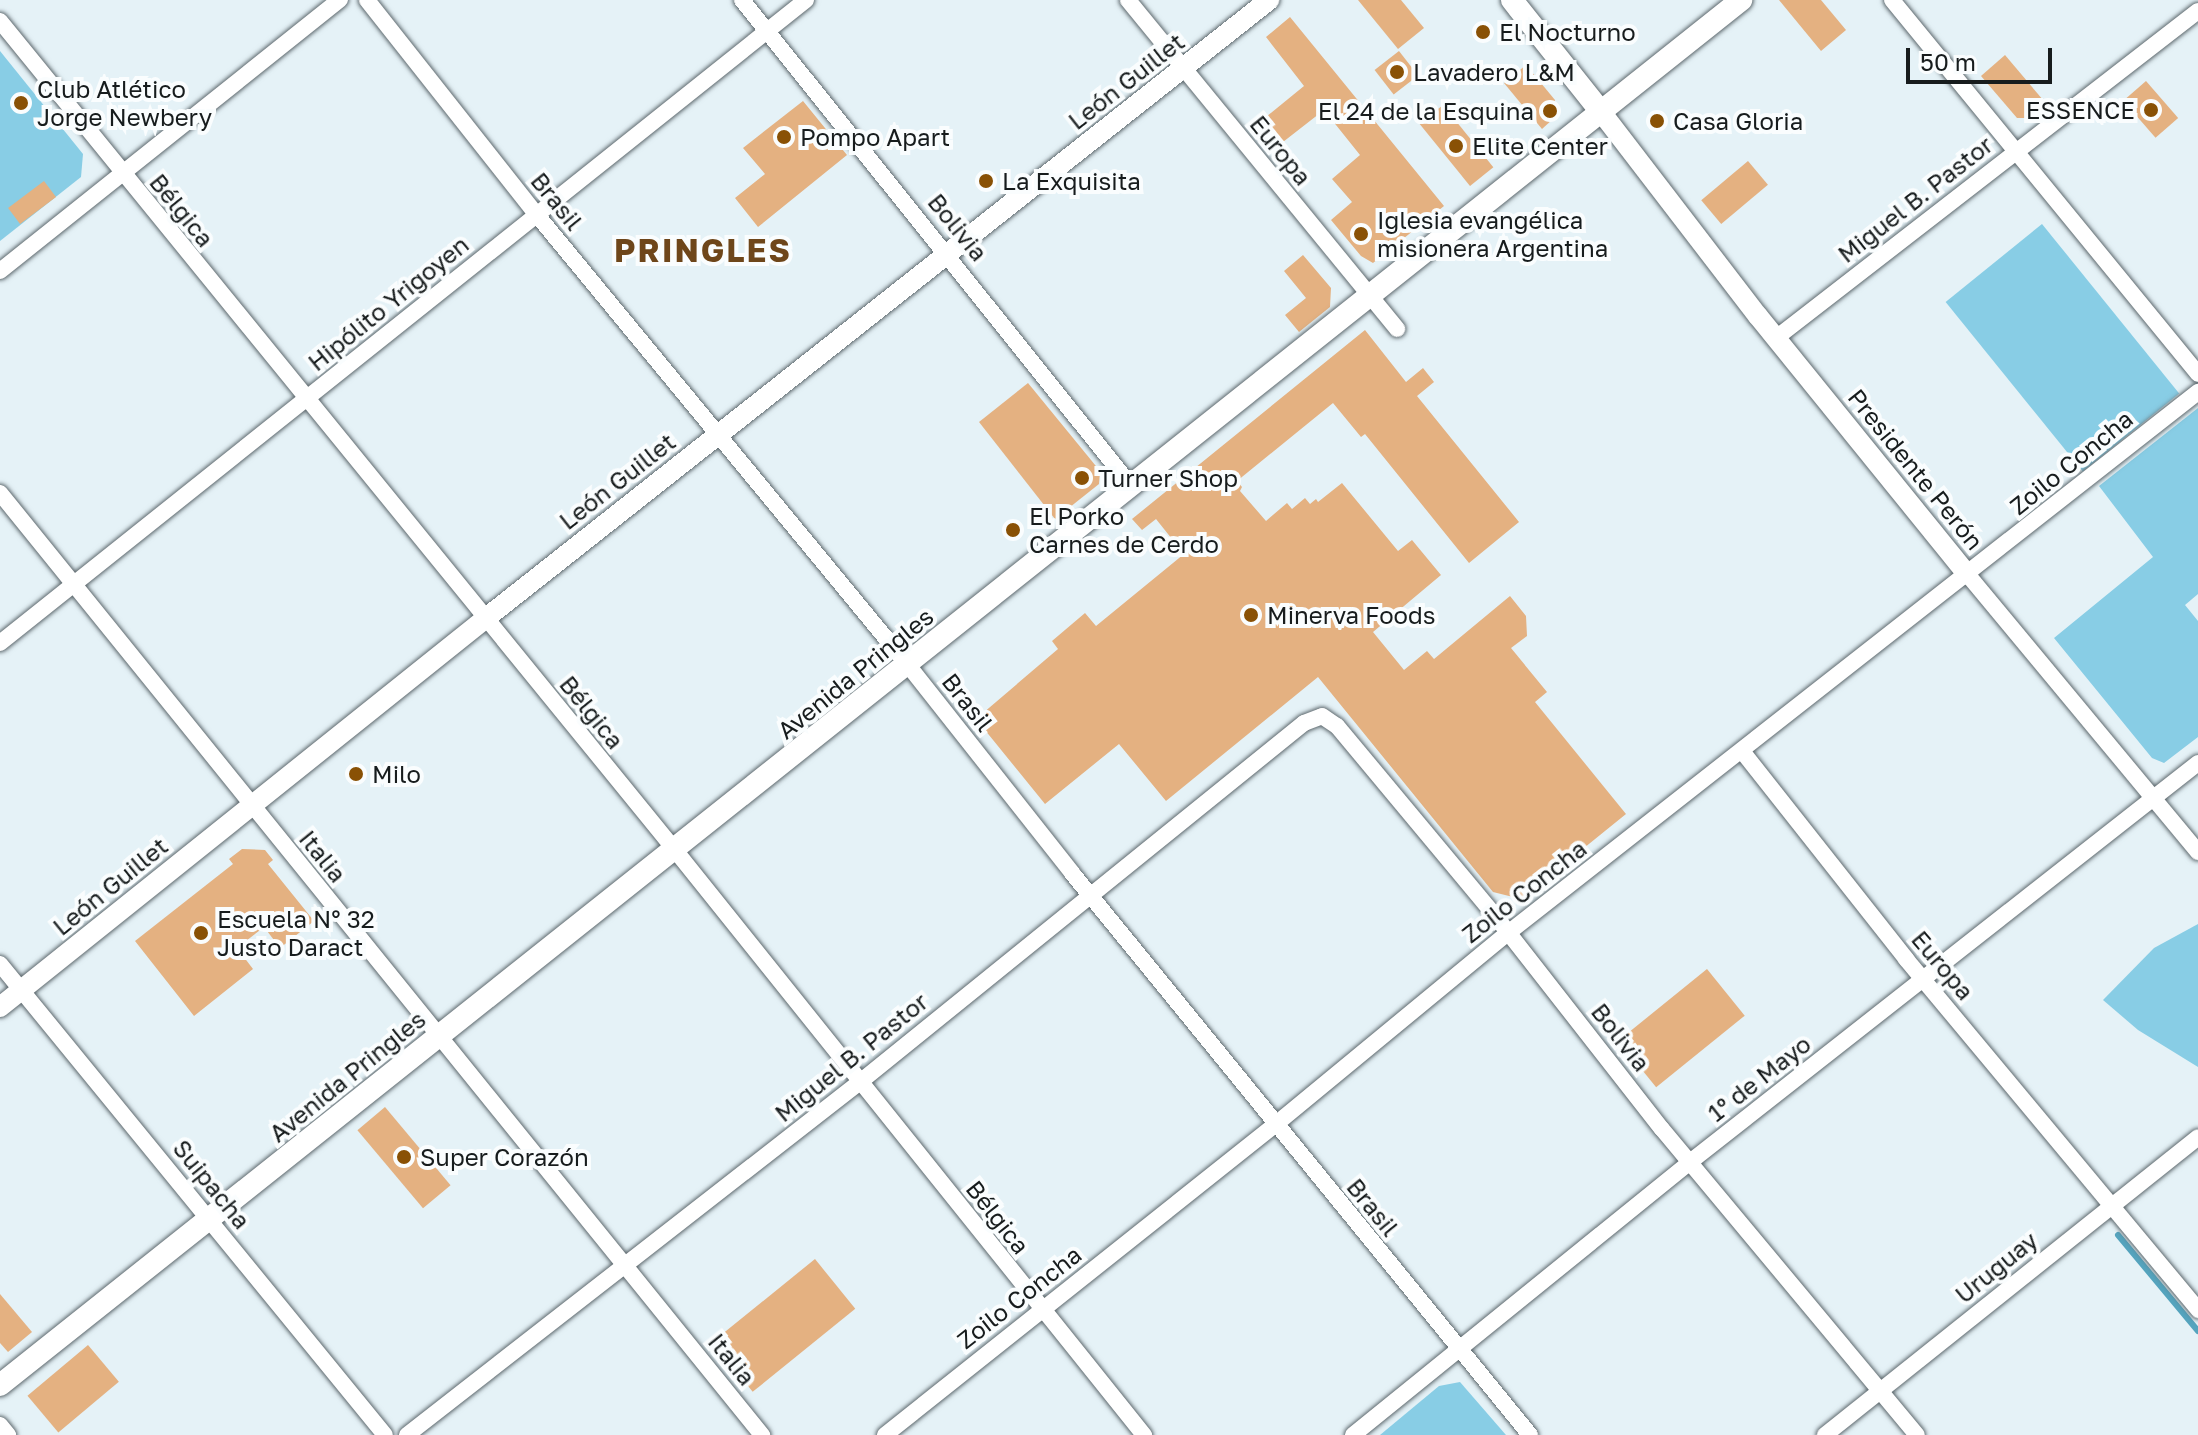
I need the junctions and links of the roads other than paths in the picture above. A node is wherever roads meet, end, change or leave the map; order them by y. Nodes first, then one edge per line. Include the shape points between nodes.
1 (340, 0) edge
2 (367, 0) edge
3 (742, 0) edge
4 (806, 0) edge
5 (1128, 0) edge
6 (1269, 0) edge
7 (1512, 0) edge
8 (1741, 0) edge
9 (1892, 0) edge
10 (2198, 11) edge
11 (0, 21) edge
12 (767, 31) junction
13 (1184, 69) junction
14 (1602, 113) junction
15 (2015, 153) junction
16 (122, 174) junction
17 (537, 215) junction
18 (949, 254) junction
19 (0, 271) edge
20 (1370, 297) junction
21 (1397, 329) dead end
22 (1776, 338) junction
23 (2198, 374) edge
24 (2198, 392) edge
25 (306, 399) junction
26 (718, 434) junction
27 (1132, 487) junction
28 (0, 493) edge
29 (1968, 575) junction
30 (74, 585) junction
31 (486, 618) junction
32 (0, 643) edge
33 (908, 665) junction
34 (1322, 716) joint
35 (1742, 751) junction
36 (2198, 763) edge
37 (2152, 799) junction
38 (252, 806) junction
39 (675, 850) junction
40 (2198, 852) edge
41 (1090, 894) junction
42 (1508, 933) junction
43 (0, 964) edge
44 (1924, 981) junction
45 (21, 990) junction
46 (0, 1007) edge
47 (439, 1035) junction
48 (860, 1082) junction
49 (1276, 1124) junction
50 (2198, 1137) edge
51 (1690, 1162) junction
52 (2112, 1206) junction
53 (210, 1220) junction
54 (625, 1265) junction
55 (1041, 1310) junction
56 (2198, 1310) edge
57 (1458, 1350) junction
58 (0, 1385) edge
59 (1881, 1390) junction
60 (0, 1425) edge
61 (8, 1435) edge
62 (385, 1435) edge
63 (407, 1435) edge
64 (762, 1435) edge
65 (885, 1435) edge
66 (1144, 1435) edge
67 (1353, 1435) edge
68 (1530, 1435) edge
69 (1825, 1435) edge
70 (1917, 1435) edge

1 - 16 street
2 - 17 street, Brasil
3 - 12 street, Bolivia
4 - 12 street, Hipólito Yrigoyen
5 - 13 street, Europa
6 - 13 street, León Guillet
7 - 14 main road
8 - 14 main road, Avenida Pringles
9 - 15 street
10 - 15 street, Miguel B. Pastor
11 - 16 street, Bélgica
12 - 17 street, Hipólito Yrigoyen
12 - 18 street, Bolivia
13 - 18 street, León Guillet
13 - 20 street, Europa
14 - 20 main road, Avenida Pringles
14 - 22 street, Presidente Perón
15 - 22 street, Miguel B. Pastor
15 - 23 street
16 - 19 street
16 - 25 street, Bélgica
17 - 25 street, Hipólito Yrigoyen
17 - 26 street, Brasil
18 - 26 street, León Guillet
18 - 27 street, Bolivia
20 - 21 street, Europa
20 - 27 main road, Avenida Pringles
22 - 29 street, Presidente Perón
24 - 29 street, Zoilo Concha
25 - 30 street, Hipólito Yrigoyen
25 - 31 street, Bélgica
26 - 31 street, León Guillet
26 - 33 street, Brasil
27 - 33 main road, Avenida Pringles
28 - 30 street, Italia
29 - 35 street, Zoilo Concha
29 - 37 street, Presidente Perón
30 - 32 street, Hipólito Yrigoyen
30 - 38 street, Italia
31 - 38 street, León Guillet
31 - 39 street, Bélgica
33 - 39 main road, Avenida Pringles
33 - 41 street, Brasil
34 - 41 street, Miguel B. Pastor via 1304,723
34 - 42 street, Bolivia via 1337,726
35 - 42 street, Zoilo Concha
35 - 44 street, Europa
36 - 37 street, 1º de Mayo
37 - 40 street, Presidente Perón
37 - 44 street, 1º de Mayo
38 - 45 street, León Guillet
38 - 47 street, Italia
39 - 47 main road, Avenida Pringles
39 - 48 street, Bélgica
41 - 48 street, Miguel B. Pastor
41 - 49 street, Brasil
42 - 49 street, Zoilo Concha
42 - 51 street, Bolivia
43 - 45 street, Suipacha
44 - 51 street, 1º de Mayo
44 - 52 street, Europa
45 - 46 street, León Guillet
45 - 53 street, Suipacha
47 - 53 main road, Avenida Pringles
47 - 54 street, Italia
48 - 54 street, Miguel B. Pastor
48 - 55 street, Bélgica
49 - 55 street, Zoilo Concha
49 - 57 street, Brasil
50 - 52 street, Uruguay
51 - 57 street, 1º de Mayo
51 - 59 street, Bolivia
52 - 56 street, Europa
52 - 59 street, Uruguay
53 - 58 main road, Avenida Pringles
53 - 62 street, Suipacha
54 - 63 street, Miguel B. Pastor
54 - 64 street, Italia
55 - 65 street, Zoilo Concha
55 - 66 street, Bélgica
57 - 67 street, 1º de Mayo
57 - 68 street, Brasil
59 - 69 street, Uruguay
59 - 70 street, Bolivia
60 - 61 street

